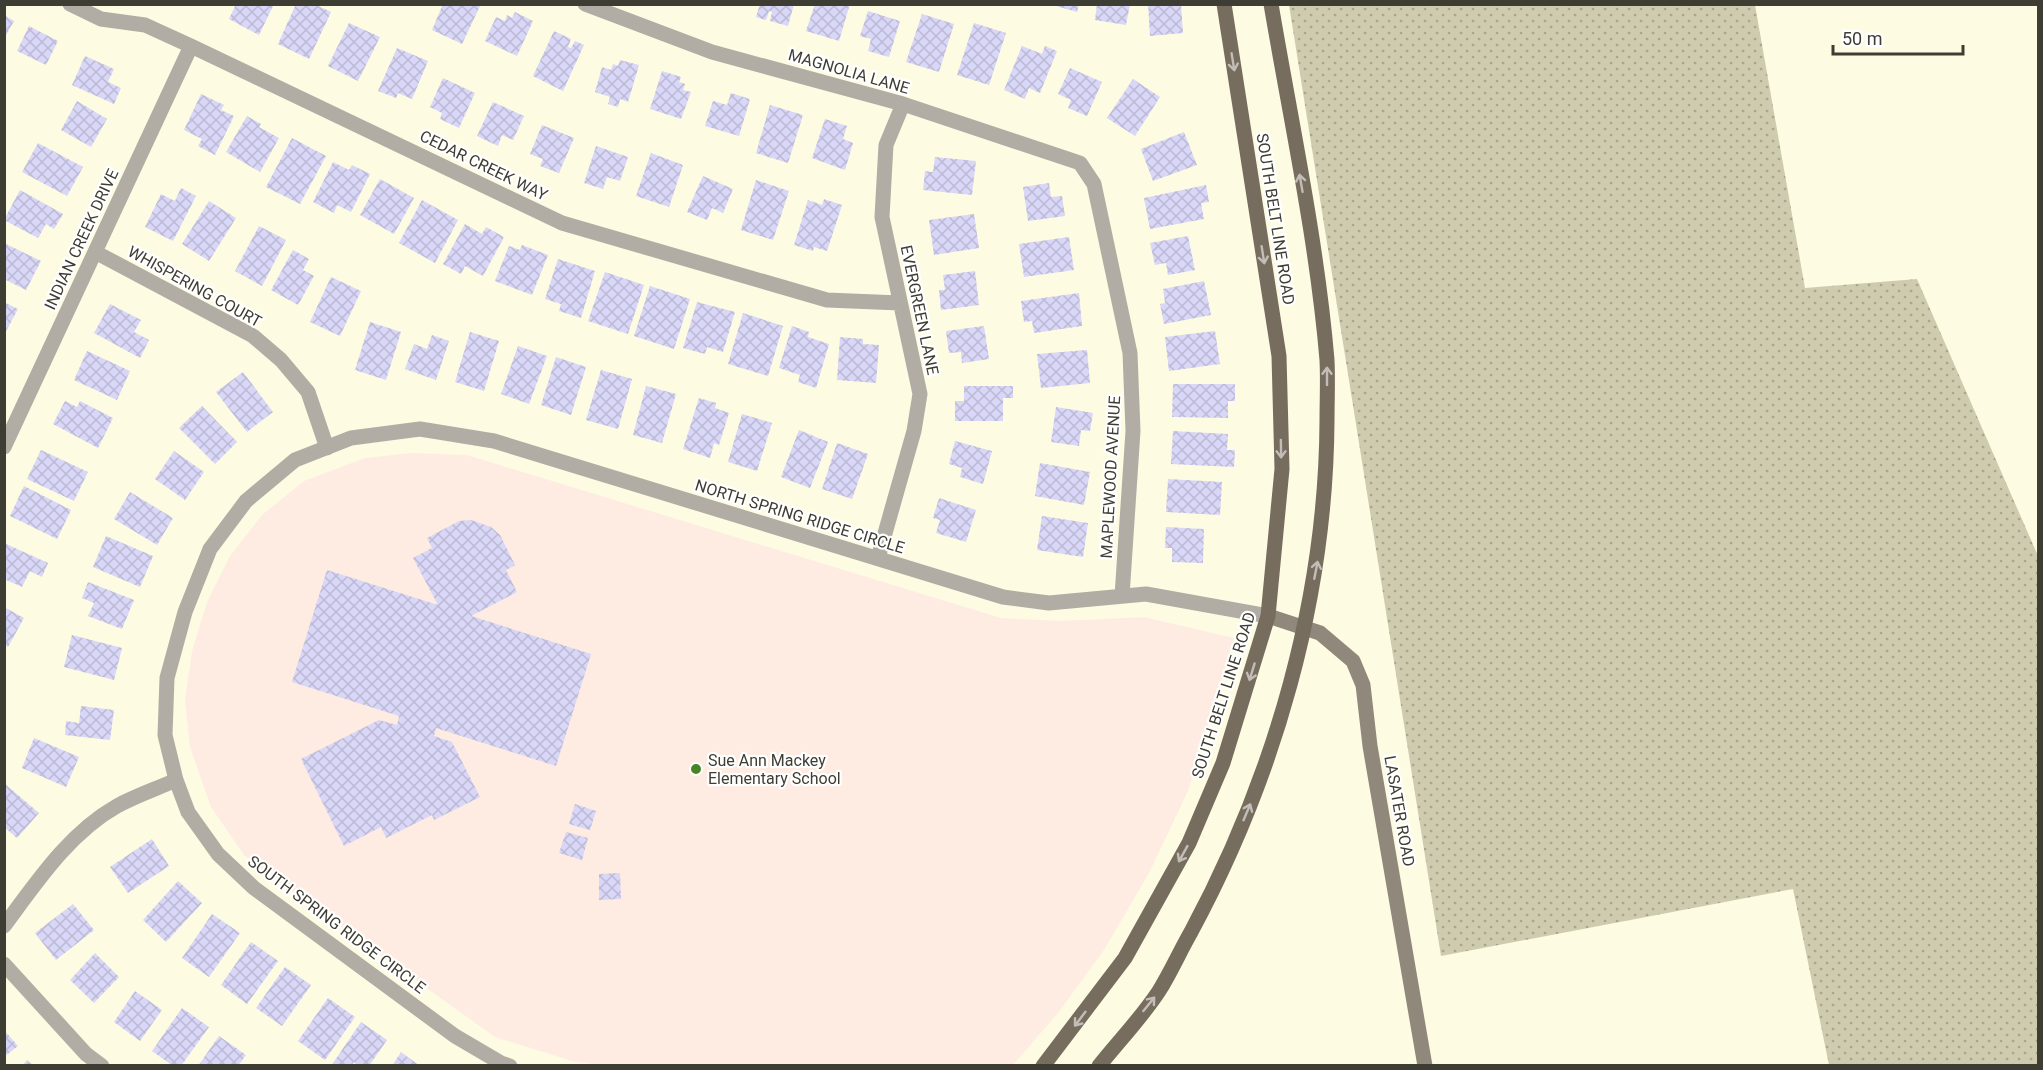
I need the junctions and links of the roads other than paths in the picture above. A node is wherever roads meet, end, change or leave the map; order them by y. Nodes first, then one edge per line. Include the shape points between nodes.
1 (70, 4) edge
2 (585, 4) edge
3 (1224, 4) edge
4 (1271, 4) edge
5 (191, 46) junction
6 (903, 104) junction
7 (1094, 184) joint
8 (95, 252) junction
9 (900, 303) junction
10 (4, 447) edge
11 (327, 448) junction
12 (878, 558) junction
13 (1122, 596) junction
14 (1268, 615) junction
15 (1305, 628) junction
16 (176, 780) junction
17 (4, 926) edge
18 (4, 964) edge
19 (102, 1065) edge
20 (510, 1065) edge
21 (1043, 1065) edge
22 (1099, 1065) edge
23 (1425, 1065) edge

1 - 5 street, CEDAR CREEK WAY via 101,19 145,25
2 - 6 street, MAGNOLIA LANE via 712,52
3 -> 14 main road, SOUTH BELT LINE ROAD via 1279,356 1282,469
15 -> 4 main road, SOUTH BELT LINE ROAD via 1318,561 1326,468 1327,362 1316,271
5 - 8 street, INDIAN CREEK DRIVE
5 - 9 street, CEDAR CREEK WAY via 562,223 827,300
6 - 7 street, MAGNOLIA LANE via 1080,163
6 - 9 street, EVERGREEN LANE via 886,145 882,217
7 - 13 street, MAPLEWOOD AVENUE via 1130,352 1133,431
8 - 10 street, INDIAN CREEK DRIVE
8 - 11 street, WHISPERING COURT via 253,336 281,360 309,393
9 - 12 street, EVERGREEN LANE via 920,394 914,431
11 - 12 street, NORTH SPRING RIDGE CIRCLE via 351,438 420,429 494,441
11 - 16 street, SOUTH SPRING RIDGE CIRCLE via 295,460 246,501 210,549 185,612 167,678 165,735
12 - 13 street, NORTH SPRING RIDGE CIRCLE via 1003,597 1049,603
13 - 14 street, NORTH SPRING RIDGE CIRCLE via 1146,594
14 - 15 street, LASATER ROAD
14 -> 21 main road, SOUTH BELT LINE ROAD via 1223,763 1189,843 1125,958
22 -> 15 main road, SOUTH BELT LINE ROAD via 1158,992 1210,897 1251,802
15 - 23 street, LASATER ROAD via 1320,633 1353,661 1363,685
16 - 17 street via 116,806 77,836
16 - 20 street, SOUTH SPRING RIDGE CIRCLE via 188,813 218,854 254,888 455,1036
18 - 19 street via 86,1054

